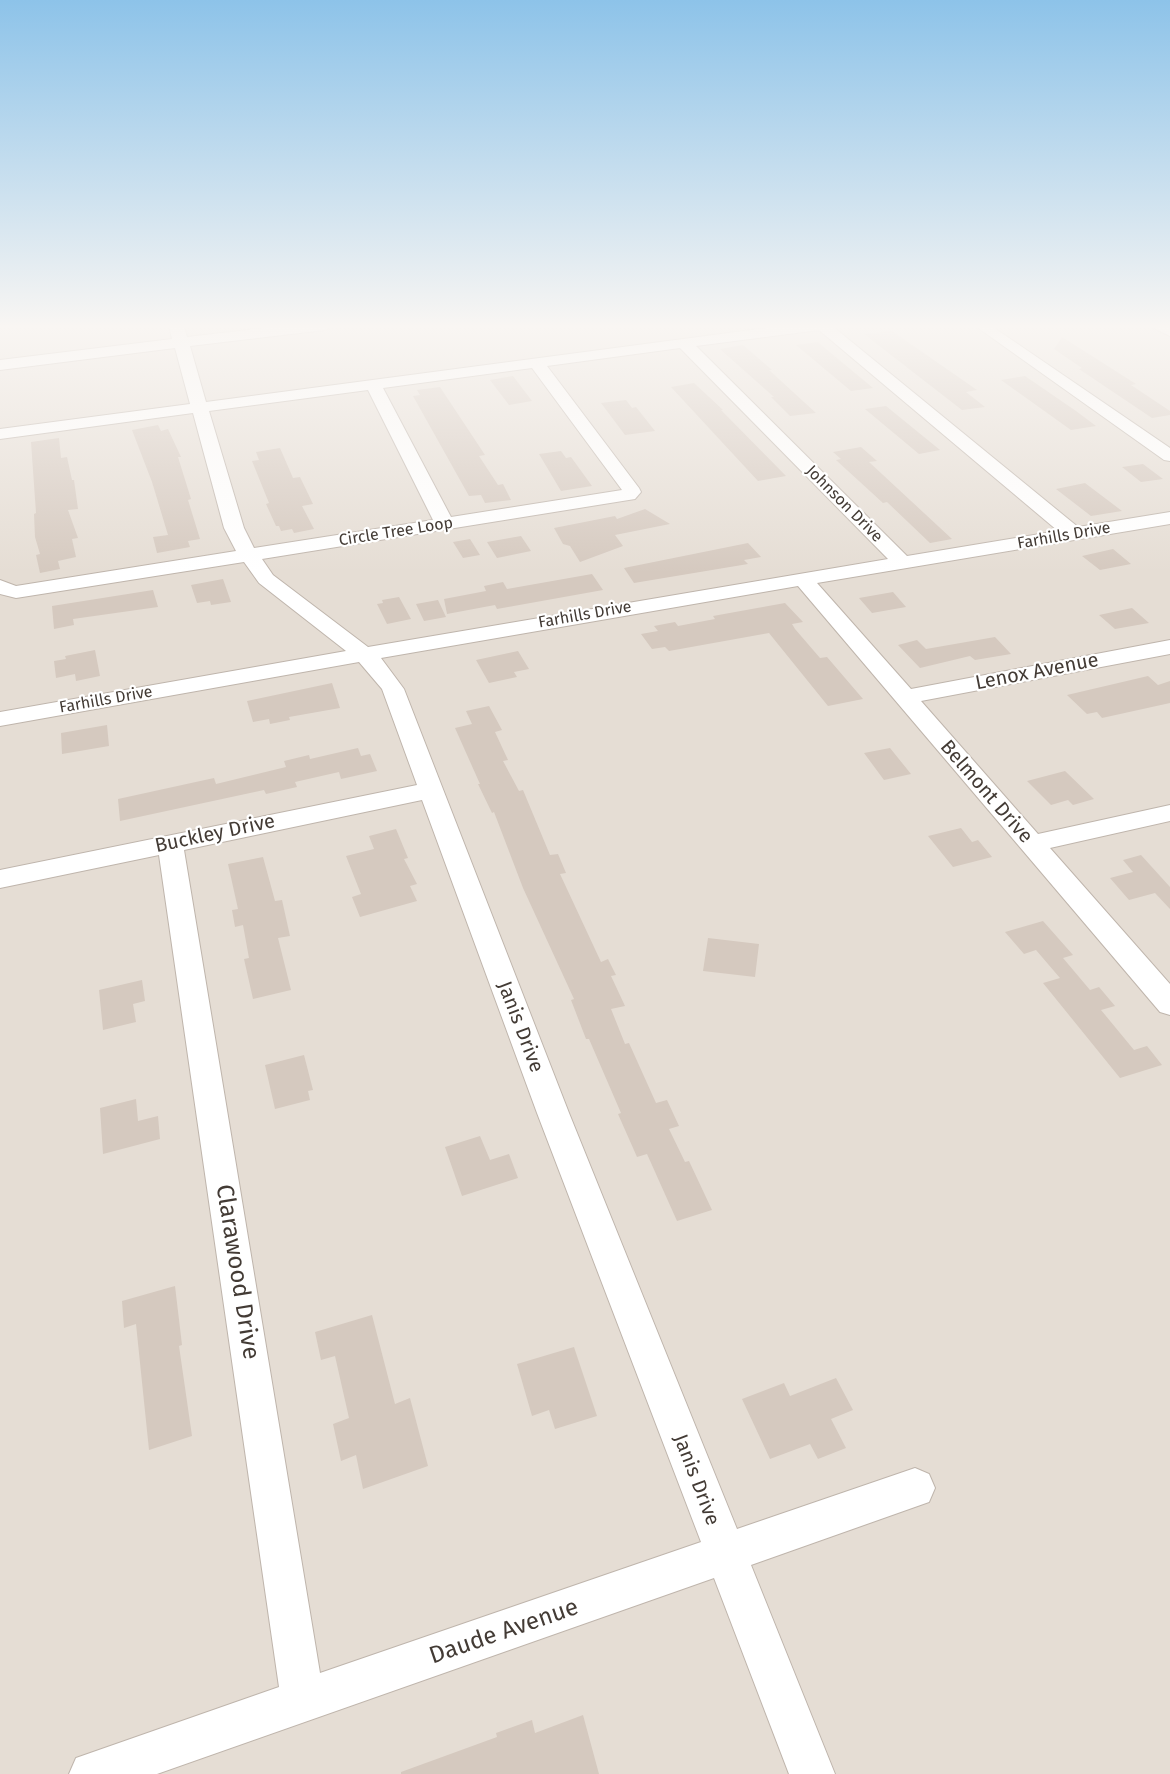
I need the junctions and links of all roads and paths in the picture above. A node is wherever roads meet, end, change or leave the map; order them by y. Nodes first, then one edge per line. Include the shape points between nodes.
1 (198, 407) edge
2 (192, 408) edge
3 (385, 408) edge
4 (570, 408) edge
5 (748, 408) edge
6 (921, 408) edge
7 (1100, 408) edge
8 (0, 434) edge
9 (1170, 456) edge
10 (1170, 518) edge
11 (445, 524) junction
12 (1074, 534) junction
13 (248, 556) junction
14 (903, 563) junction
15 (802, 578) junction
16 (0, 586) edge
17 (1170, 647) edge
18 (365, 655) junction
19 (904, 697) junction
20 (0, 719) edge
21 (431, 790) junction
22 (1170, 813) edge
23 (170, 843) junction
24 (1030, 844) junction
25 (0, 879) edge
26 (1170, 1004) edge
27 (915, 1488) dead end
28 (725, 1555) junction
29 (303, 1701) junction
30 (92, 1774) edge
31 (812, 1774) edge

1 - 13 street, Janis Drive via 234,528
2 - 8 street
3 - 11 street
4 - 11 street, Circle Tree Loop via 632,492 622,498
5 - 14 street, Johnson Drive
6 - 12 street
7 - 9 street
10 - 12 street, Farhills Drive
11 - 13 street, Circle Tree Loop
12 - 14 street, Farhills Drive
13 - 16 street, Circle Tree Loop via 16,591
13 - 18 street, Janis Drive via 277,589
14 - 15 street, Farhills Drive
15 - 18 street, Farhills Drive
15 - 19 street, Belmont Drive
17 - 19 street, Lenox Avenue
18 - 20 street, Farhills Drive
18 - 21 street, Janis Drive via 393,689
19 - 24 street, Belmont Drive
21 - 23 street, Buckley Drive
21 - 28 street, Janis Drive
22 - 24 street
23 - 25 street, Buckley Drive
23 - 29 street, Clarawood Drive
24 - 26 street, Belmont Drive
27 - 28 street, Daude Avenue
28 - 29 street, Daude Avenue
28 - 31 street, Janis Drive
29 - 30 street, Daude Avenue

